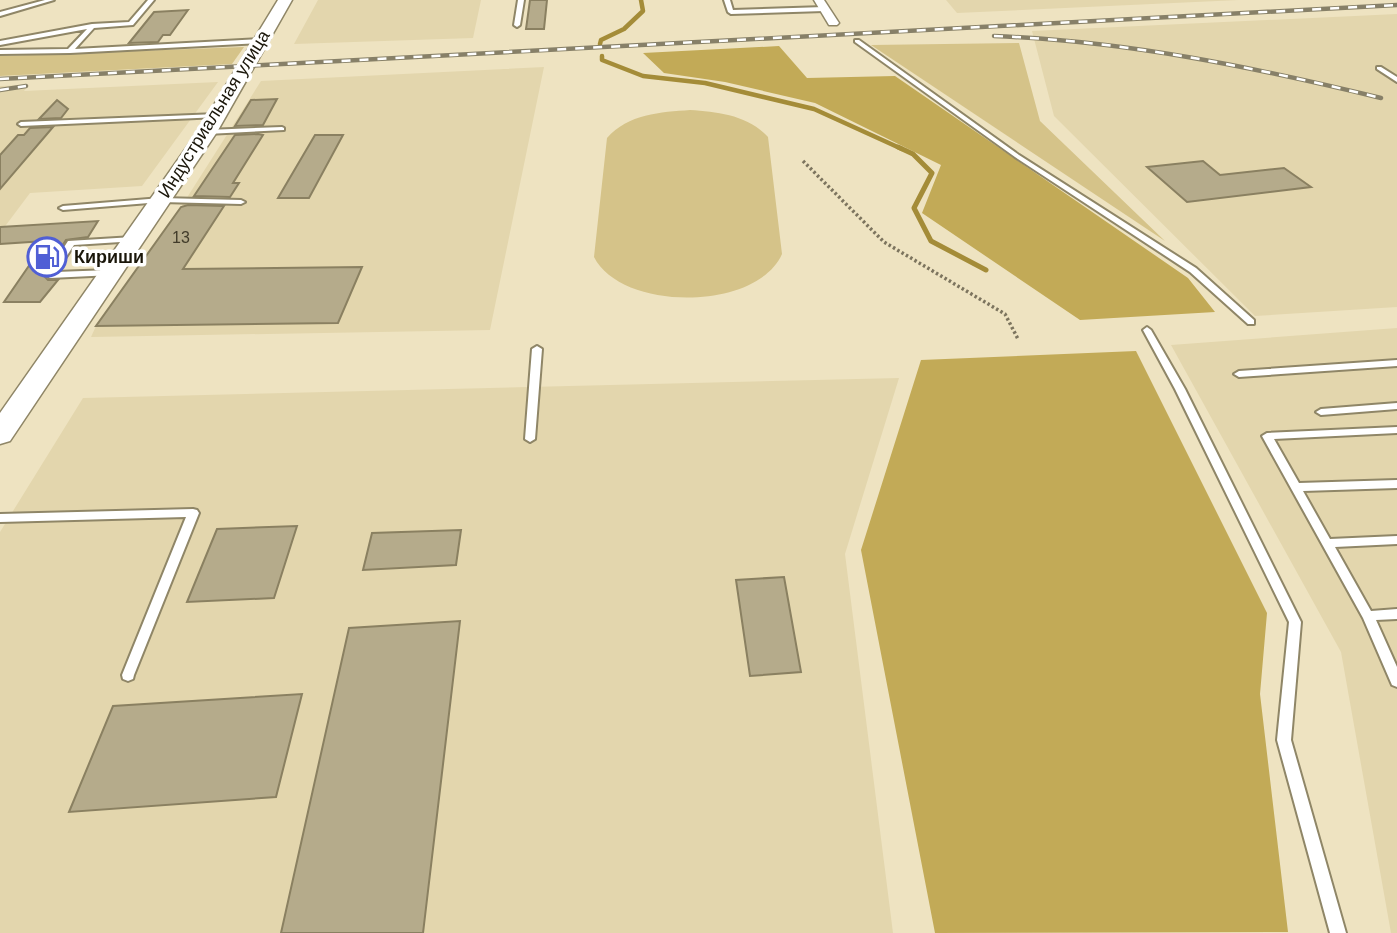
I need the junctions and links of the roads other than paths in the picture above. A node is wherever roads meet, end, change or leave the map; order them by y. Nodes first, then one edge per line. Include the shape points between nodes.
1 (51, 0) edge
2 (151, 0) edge
3 (285, 0) edge
4 (521, 0) edge
5 (727, 0) edge
6 (821, 5) edge
7 (0, 14) edge
8 (832, 23) dead end
9 (517, 25) dead end
10 (92, 26) junction
11 (259, 41) junction
12 (857, 41) dead end
13 (0, 43) edge
14 (70, 51) junction
15 (0, 52) edge
16 (1379, 68) dead end
17 (1397, 80) edge
18 (21, 124) dead end
19 (212, 124) junction
20 (282, 129) dead end
21 (161, 200) junction
22 (241, 202) dead end
23 (63, 208) dead end
24 (133, 239) junction
25 (110, 273) junction
26 (1251, 322) dead end
27 (1147, 330) dead end
28 (537, 348) dead end
29 (1397, 363) edge
30 (1239, 374) dead end
31 (1397, 406) edge
32 (1321, 412) dead end
33 (1397, 430) edge
34 (0, 434) edge
35 (530, 439) dead end
36 (1397, 484) edge
37 (1296, 487) junction
38 (0, 518) edge
39 (1397, 540) edge
40 (1327, 543) junction
41 (1397, 614) edge
42 (1368, 616) junction
43 (128, 675) dead end
44 (1397, 679) edge
45 (1338, 933) edge

1 - 7 lane
2 - 10 lane via 131,24
3 - 11 main road, Индустриальная улица
4 - 9 lane
5 - 6 lane via 731,12
6 - 8 street
10 - 13 lane
10 - 14 lane
11 - 14 lane
11 - 19 main road, Индустриальная улица
12 - 26 lane via 1017,156 1193,270
14 - 15 lane
16 - 17 lane
18 - 19 lane
19 - 20 lane
19 - 21 main road, Индустриальная улица
21 - 22 lane
21 - 23 lane
21 - 24 main road, Индустриальная улица
24 - 25 main road, Индустриальная улица
24 - 25 lane via 71,243 50,275
25 - 34 main road, Индустриальная улица
27 - 45 lane via 1295,622 1284,740
28 - 35 lane
29 - 30 lane
31 - 32 lane
33 - 37 lane via 1267,436
36 - 37 lane
37 - 40 lane
38 - 43 lane via 193,513
39 - 40 lane
40 - 42 lane
41 - 42 lane
42 - 44 lane

